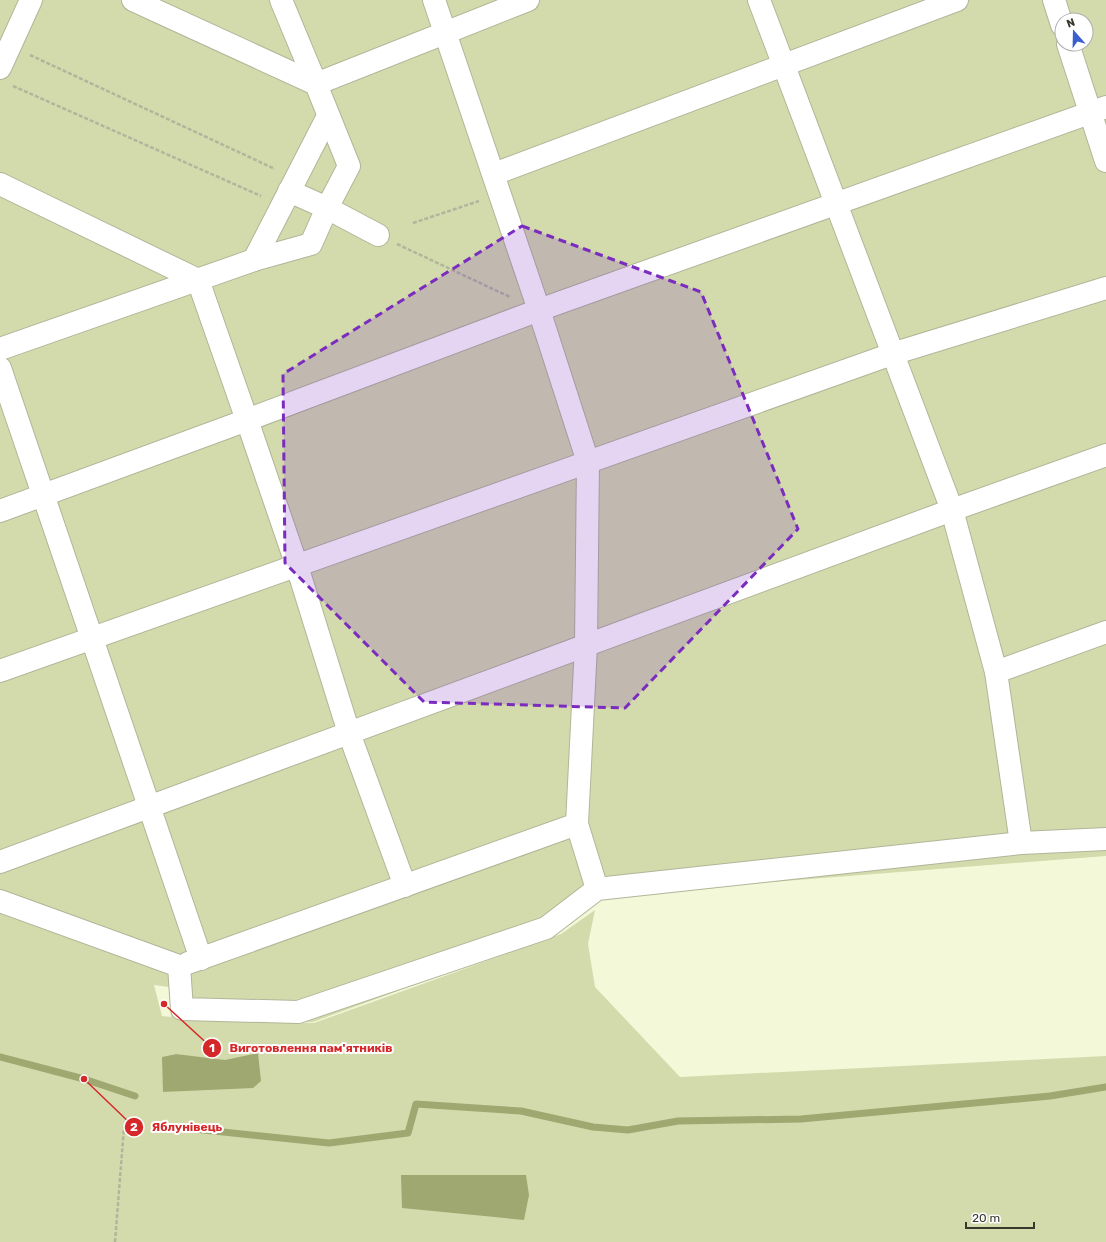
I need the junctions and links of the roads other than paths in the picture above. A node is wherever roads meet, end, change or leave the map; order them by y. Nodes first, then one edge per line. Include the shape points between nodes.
1 (31, 0) edge
2 (133, 0) edge
3 (281, 0) edge
4 (434, 0) edge
5 (528, 0) edge
6 (759, 0) edge
7 (957, 0) edge
8 (1054, 0) edge
9 (1058, 12) edge
10 (447, 32) junction
11 (1072, 52) edge
12 (784, 65) junction
13 (4, 76) edge
14 (316, 84) junction
15 (1098, 110) edge
16 (328, 116) junction
17 (1106, 161) edge
18 (0, 184) edge
19 (497, 184) junction
20 (289, 192) junction
21 (837, 203) junction
22 (327, 208) junction
23 (378, 236) road end
24 (254, 260) junction
25 (198, 280) junction
26 (1106, 288) edge
27 (539, 310) junction
28 (0, 349) edge
29 (892, 354) junction
30 (0, 368) edge
31 (246, 420) junction
32 (1106, 455) edge
33 (588, 462) junction
34 (44, 496) junction
35 (952, 510) junction
36 (0, 511) edge
37 (297, 566) junction
38 (1106, 632) edge
39 (93, 638) junction
40 (586, 645) junction
41 (0, 671) edge
42 (996, 672) junction
43 (349, 733) junction
44 (149, 807) junction
45 (577, 824) junction
46 (1106, 839) edge
47 (1021, 843) junction
48 (0, 862) edge
49 (404, 886) junction
50 (597, 889) junction
51 (0, 901) edge
52 (201, 959) junction
53 (179, 966) junction

1 - 13 lane via 10,46
2 - 14 lane
3 - 14 lane
4 - 10 lane
5 - 10 lane
6 - 12 lane
7 - 12 lane
8 - 9 lane
10 - 14 lane
10 - 19 lane
11 - 15 lane
12 - 19 lane
12 - 21 lane
14 - 16 lane
15 - 17 lane
15 - 21 lane
16 - 20 lane
16 - 22 lane via 349,166
18 - 25 lane
19 - 27 lane
20 - 22 lane
20 - 24 lane
21 - 27 lane
21 - 29 lane
22 - 23 lane
22 - 24 lane via 311,244
24 - 25 lane
25 - 28 lane
25 - 31 lane
26 - 29 lane
27 - 31 lane
27 - 33 lane
29 - 33 lane
29 - 35 lane
30 - 34 lane
31 - 34 lane
31 - 37 lane
32 - 35 lane
33 - 37 lane
33 - 40 lane
34 - 36 lane
34 - 39 lane
35 - 40 lane
35 - 42 lane
37 - 39 lane
37 - 43 lane
38 - 42 lane
39 - 41 lane
39 - 44 lane
40 - 43 lane
40 - 45 lane
42 - 47 lane
43 - 44 lane
43 - 49 lane
44 - 48 lane
44 - 52 lane
45 - 49 lane
45 - 50 lane
46 - 47 lane
47 - 50 lane
49 - 52 lane
50 - 53 lane via 546,928 298,1012 182,1009
51 - 53 lane
52 - 53 lane

